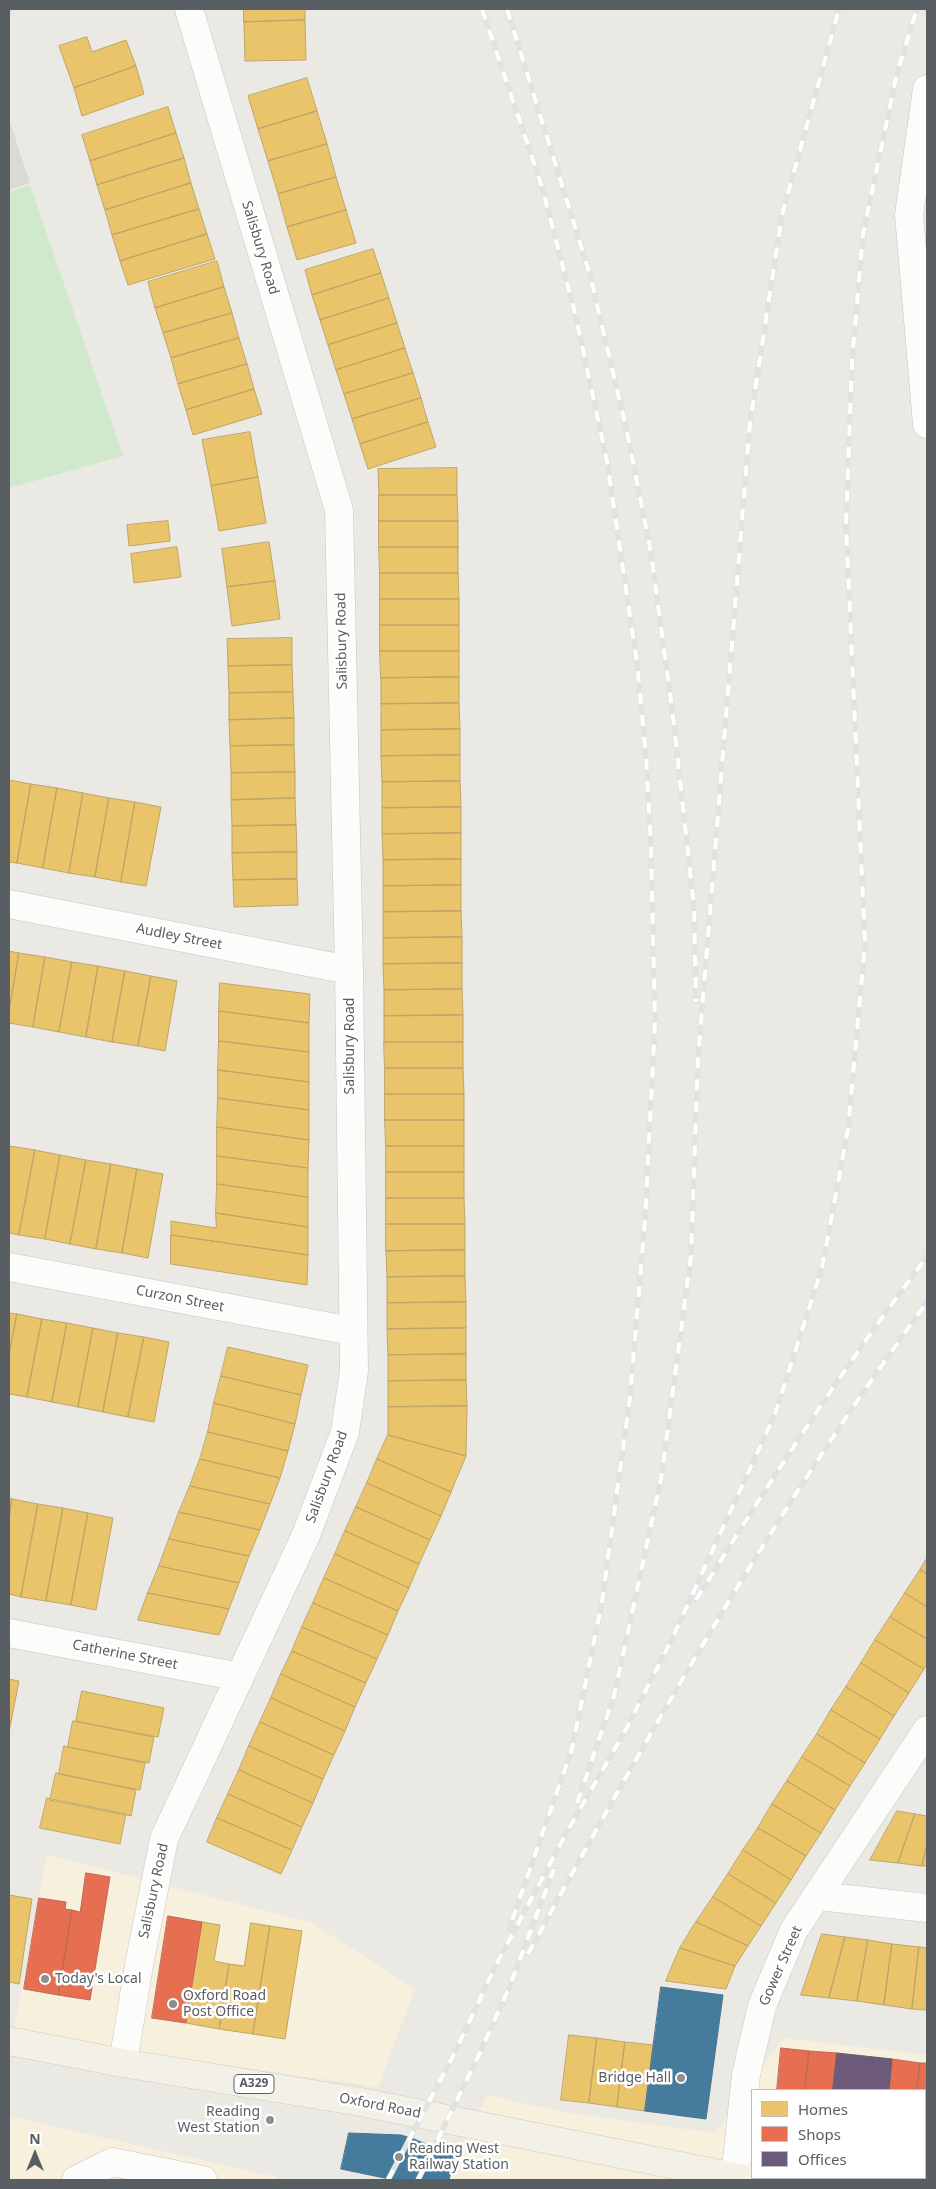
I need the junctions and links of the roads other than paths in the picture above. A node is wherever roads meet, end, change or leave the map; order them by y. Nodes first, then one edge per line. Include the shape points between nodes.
1 (189, 9) edge
2 (927, 89) edge
3 (927, 424) edge
4 (9, 904) edge
5 (349, 970) junction
6 (9, 1267) edge
7 (352, 1331) junction
8 (9, 1633) edge
9 (240, 1677) junction
10 (927, 1730) edge
11 (819, 1896) junction
12 (927, 1908) edge
13 (9, 2041) edge
14 (123, 2063) junction
15 (743, 2179) edge
16 (76, 2180) edge
17 (202, 2180) edge

1 - 5 street, Salisbury Road via 339,510
2 - 3 street via 909,215
4 - 5 street, Audley Street
5 - 7 street, Salisbury Road
6 - 7 street, Curzon Street
7 - 9 street, Salisbury Road via 354,1371 345,1432 306,1535
8 - 9 street, Catherine Street
9 - 14 street, Salisbury Road via 164,1839
10 - 11 street, Gower Street
11 - 12 street
11 - 15 street, Gower Street via 794,1930 762,2006 746,2075
13 - 14 main road, Oxford Road / A329
14 - 15 main road, Oxford Road / A329 via 369,2104
16 - 17 street via 112,2162

